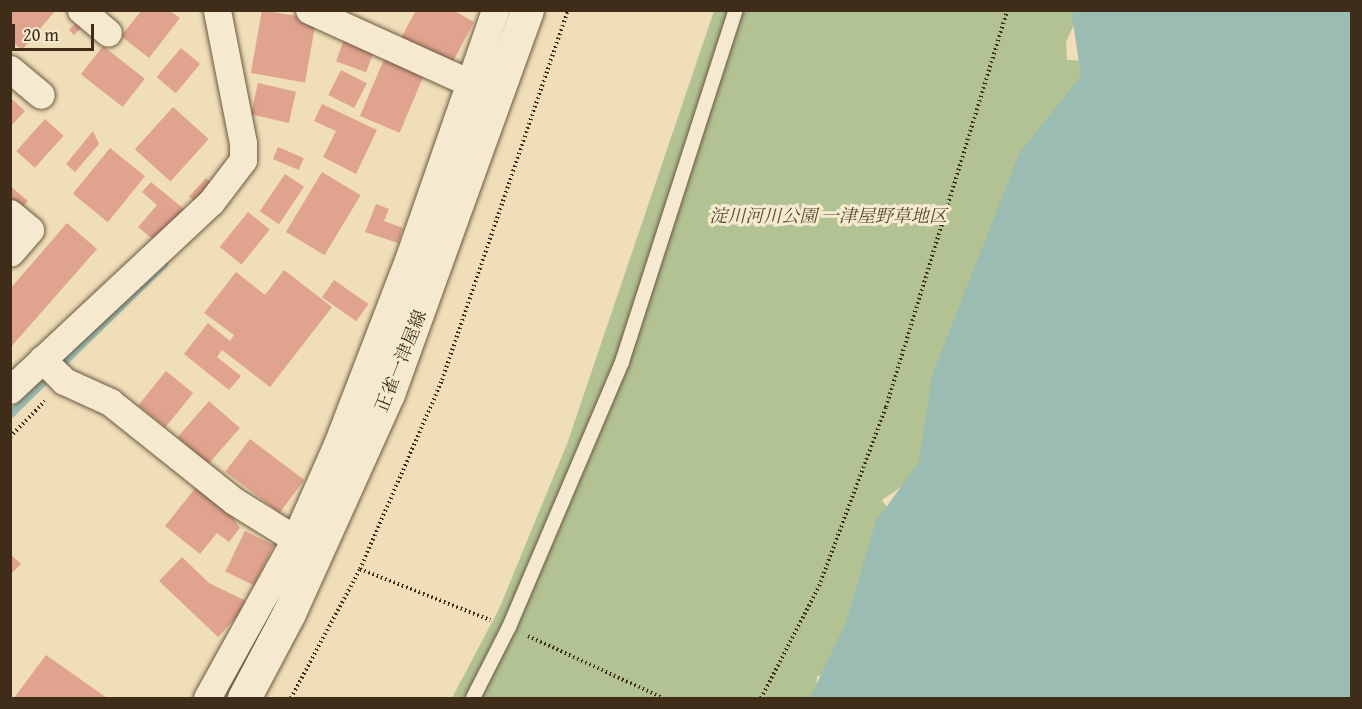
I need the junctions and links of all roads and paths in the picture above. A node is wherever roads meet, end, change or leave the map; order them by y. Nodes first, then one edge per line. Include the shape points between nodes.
1 (81, 10) edge
2 (217, 10) edge
3 (495, 10) edge
4 (527, 10) edge
5 (568, 10) edge
6 (736, 10) edge
7 (1007, 10) edge
8 (311, 11) edge
9 (108, 33) dead end
10 (10, 69) edge
11 (472, 84) junction
12 (41, 95) dead end
13 (10, 213) edge
14 (10, 253) edge
15 (42, 359) junction
16 (64, 381) junction
17 (10, 390) edge
18 (10, 437) edge
19 (295, 539) junction
20 (360, 569) junction
21 (509, 627) junction
22 (207, 699) edge
23 (244, 699) edge
24 (291, 699) edge
25 (473, 699) edge
26 (663, 699) edge
27 (761, 699) edge

1 - 9 street
2 - 15 street via 243,160 203,210
3 - 11 street
4 - 23 main road, 正雀一津屋線 via 388,394 290,613
5 - 20 path via 442,380
6 - 21 lane via 622,362
7 - 27 path via 886,406 819,586
8 - 11 street
10 - 12 street
11 - 19 street via 341,433
13 - 14 street via 30,230
15 - 16 street
15 - 17 street
16 - 18 path
16 - 19 street via 110,402 234,501
19 - 22 street
20 - 21 path
20 - 24 path
21 - 25 lane
21 - 26 path

